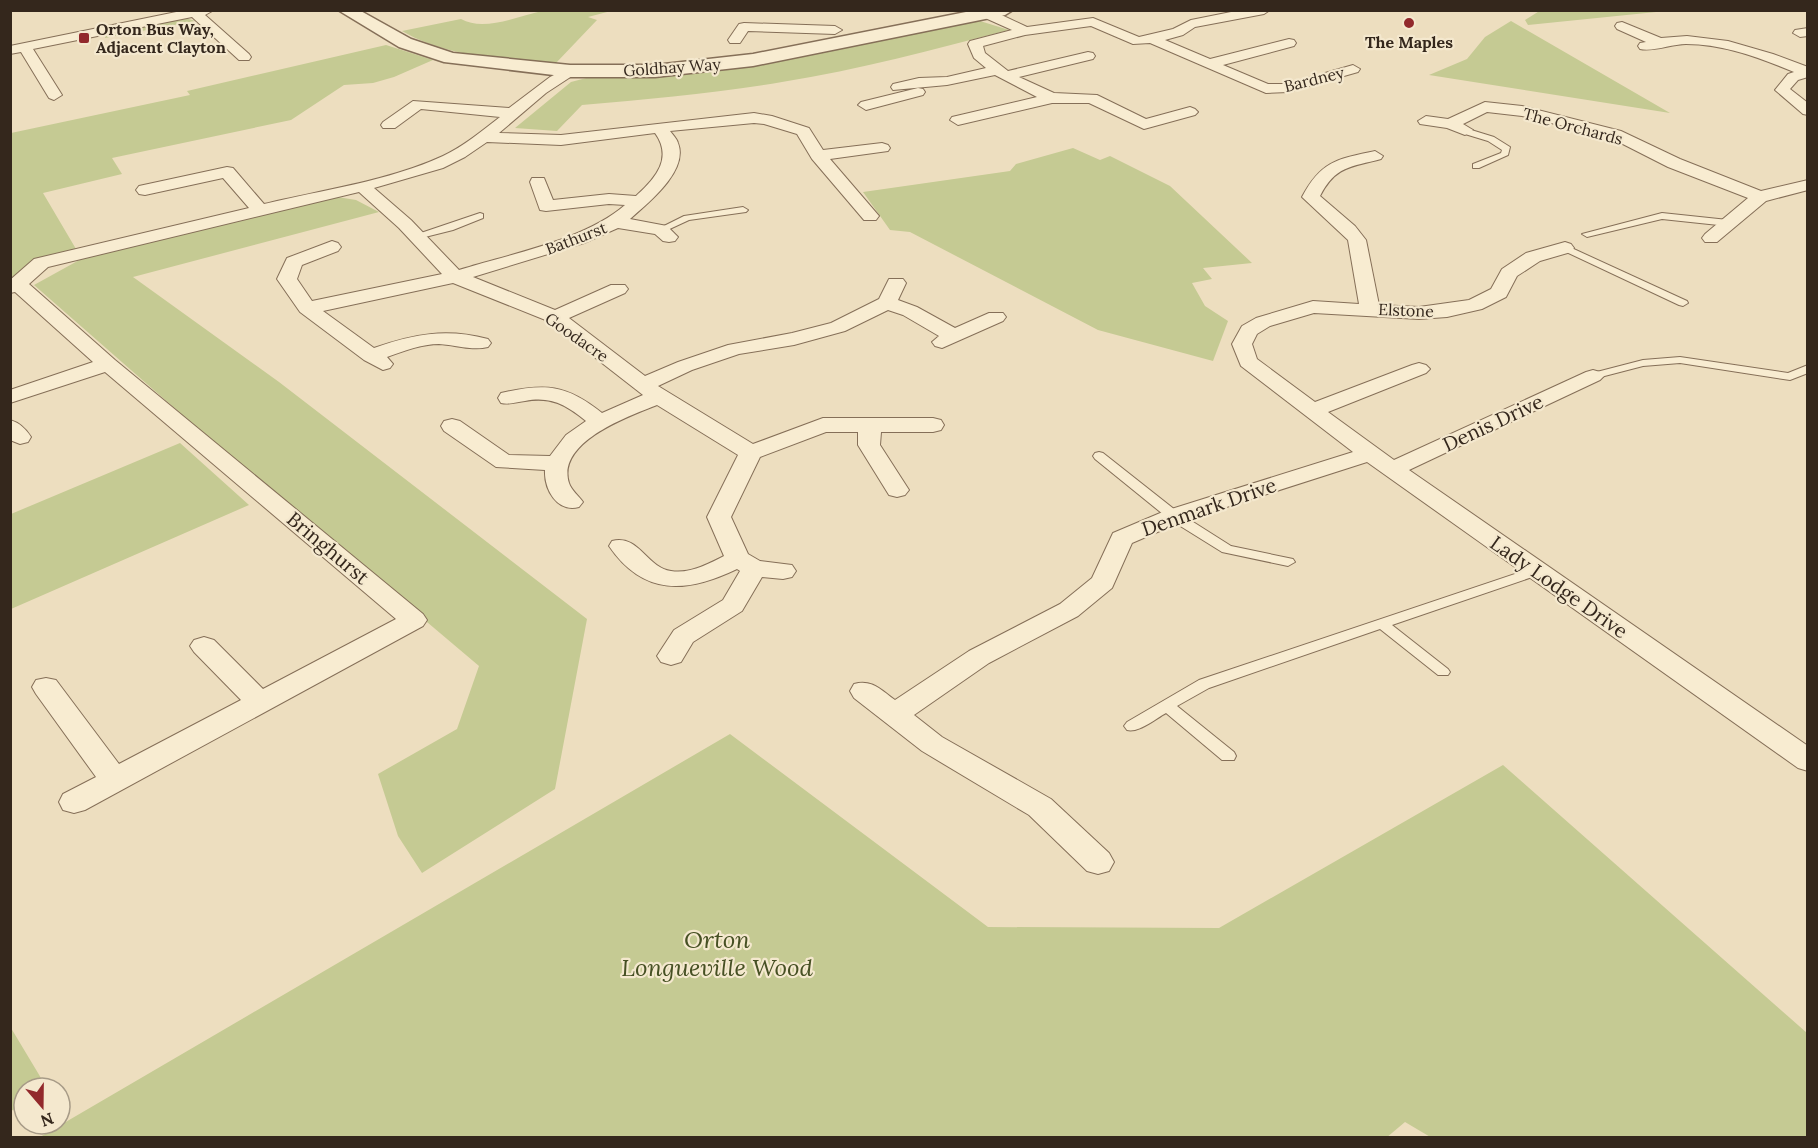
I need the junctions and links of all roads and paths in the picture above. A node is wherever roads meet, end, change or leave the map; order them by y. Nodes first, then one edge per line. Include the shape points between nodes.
1 (346, 10) edge
2 (1264, 10) edge
3 (202, 12) edge
4 (996, 12) edge
5 (1622, 26) dead end
6 (1025, 31) junction
7 (735, 39) dead end
8 (1152, 39) junction
9 (853, 40) junction
10 (1289, 43) dead end
11 (18, 48) edge
12 (1088, 56) dead end
13 (244, 57) dead end
14 (1209, 64) junction
15 (1353, 69) dead end
16 (570, 71) junction
17 (1807, 72) edge
18 (1001, 73) junction
19 (947, 81) junction
20 (898, 87) dead end
21 (432, 93) dead end
22 (54, 95) dead end
23 (1052, 98) junction
24 (418, 104) junction
25 (866, 105) dead end
26 (1808, 111) edge
27 (511, 112) junction
28 (1190, 112) dead end
29 (958, 120) dead end
30 (1426, 121) dead end
31 (1450, 124) junction
32 (389, 125) dead end
33 (660, 128) junction
34 (1468, 132) joint
35 (483, 137) junction
36 (882, 148) dead end
37 (818, 156) junction
38 (1375, 156) dead end
39 (1476, 166) dead end
40 (247, 168) dead end
41 (227, 172) junction
42 (538, 182) dead end
43 (1808, 185) edge
44 (362, 186) junction
45 (145, 190) dead end
46 (1760, 197) junction
47 (640, 201) junction
48 (259, 209) junction
49 (743, 210) dead end
50 (480, 216) dead end
51 (870, 216) dead end
52 (616, 222) junction
53 (1728, 223) junction
54 (665, 234) joint
55 (1587, 234) dead end
56 (417, 237) junction
57 (1711, 238) dead end
58 (332, 248) dead end
59 (1564, 248) joint
60 (455, 277) junction
61 (896, 283) dead end
62 (14, 285) edge
63 (618, 289) dead end
64 (887, 303) junction
65 (1683, 303) dead end
66 (307, 308) junction
67 (1370, 309) junction
68 (555, 317) junction
69 (996, 317) dead end
70 (481, 343) dead end
71 (108, 364) junction
72 (1808, 368) edge
73 (1419, 369) dead end
74 (1593, 376) joint
75 (652, 390) junction
76 (10, 397) edge
77 (509, 398) dead end
78 (1313, 410) junction
79 (600, 422) junction
80 (933, 424) dead end
81 (870, 425) junction
82 (452, 426) dead end
83 (751, 453) junction
84 (1370, 454) junction
85 (1099, 456) dead end
86 (557, 463) junction
87 (1393, 469) junction
88 (897, 490) dead end
89 (571, 502) dead end
90 (1174, 516) junction
91 (621, 546) dead end
92 (1288, 562) dead end
93 (746, 564) junction
94 (783, 571) dead end
95 (1536, 571) junction
96 (1382, 624) junction
97 (204, 646) dead end
98 (671, 656) dead end
99 (1443, 672) dead end
100 (46, 687) dead end
101 (864, 691) dead end
102 (260, 702) junction
103 (1167, 706) junction
104 (896, 714) junction
105 (1132, 726) dead end
106 (1228, 756) dead end
107 (1808, 761) edge
108 (114, 779) junction
109 (74, 802) dead end
110 (1098, 862) dead end

1 - 16 street, Goldhay Way via 405,43 451,58
2 - 8 street, Bardney via 1191,24
3 - 11 street
3 - 13 street
4 - 6 street
4 - 9 street, Goldhay Way
5 - 17 street via 1651,44 1713,41 1755,51
6 - 8 street, Bardney via 1093,22 1138,41
6 - 18 street, Bardney via 975,44 979,55
7 - 9 street via 744,27 836,25
8 - 14 street, Bardney
9 - 16 street, Goldhay Way via 753,60 655,71
10 - 14 street
11 - 22 street
12 - 18 street
14 - 15 street, Bardney via 1266,89 1288,88
16 - 27 street, Bringhurst
17 - 26 street via 1794,77 1782,90
18 - 19 street
18 - 23 street, Bardney
19 - 20 street
19 - 25 street
21 - 24 street
23 - 28 street, Bardney via 1092,98 1144,124
23 - 29 street, Bardney
24 - 27 street
24 - 32 street
27 - 35 street, Bringhurst
30 - 31 street
31 - 34 street
31 - 46 street, The Orchards via 1485,107 1521,111 1615,135
33 - 35 street via 561,140
33 - 37 street via 766,119 803,131
33 - 47 street, Bathurst via 671,144 669,168
34 - 39 lane via 1508,149 1504,155
35 - 44 street, Bringhurst via 458,155
36 - 37 street
37 - 51 street
38 - 67 street, Elstone via 1334,166 1319,179 1311,197 1356,236 1363,254
40 - 41 street
41 - 45 street
41 - 48 street
42 - 47 street via 546,206 609,199
43 - 46 street
44 - 48 street, Bringhurst
44 - 56 street, Goodacre
46 - 53 street
47 - 52 street, Bathurst
48 - 62 street, Bringhurst via 41,263
49 - 54 lane via 687,218
50 - 56 lane
52 - 54 street
52 - 60 street, Bathurst via 557,246
53 - 55 lane via 1662,216
53 - 57 street
56 - 60 street, Goodacre
58 - 66 street via 294,262 287,279
59 - 65 lane
59 - 67 street, Elstone via 1533,257 1509,273 1499,293 1475,305 1419,313
60 - 66 street
60 - 68 street, Goodacre
61 - 64 street
62 - 71 street, Bringhurst
63 - 68 street
64 - 69 street via 910,311 948,339
64 - 75 street via 838,327 735,350 685,366
66 - 70 street via 377,360 408,343 437,338
67 - 78 street, Lady Lodge Drive via 1313,307 1249,330 1242,344 1248,362
68 - 75 street, Goodacre
71 - 76 street
71 - 102 street, Bringhurst via 414,620
72 - 74 lane via 1790,377 1680,360 1643,363
73 - 78 street
74 - 87 street, Denis Drive
75 - 79 street
75 - 83 street, Goodacre
77 - 79 street via 551,392 568,397
78 - 84 street, Lady Lodge Drive
79 - 86 street via 569,444
80 - 81 street
81 - 83 street via 823,425
81 - 88 street via 869,445
82 - 86 street via 504,462
83 - 93 street via 719,517
84 - 87 street, Lady Lodge Drive
84 - 90 street, Denmark Drive
85 - 90 lane
86 - 89 street via 557,486
87 - 95 street, Lady Lodge Drive
90 - 92 lane via 1227,549
90 - 104 street, Denmark Drive via 1122,538 1103,582 1068,610 979,657
91 - 93 street via 658,576 680,579
93 - 94 street
93 - 98 street via 733,605 683,636
95 - 96 lane
95 - 107 street, Lady Lodge Drive
96 - 99 lane
96 - 103 lane via 1204,684
97 - 102 street
100 - 108 street
101 - 104 street
102 - 108 street, Bringhurst
103 - 105 lane
103 - 106 lane
104 - 110 street via 932,744 1040,807
108 - 109 street, Bringhurst

